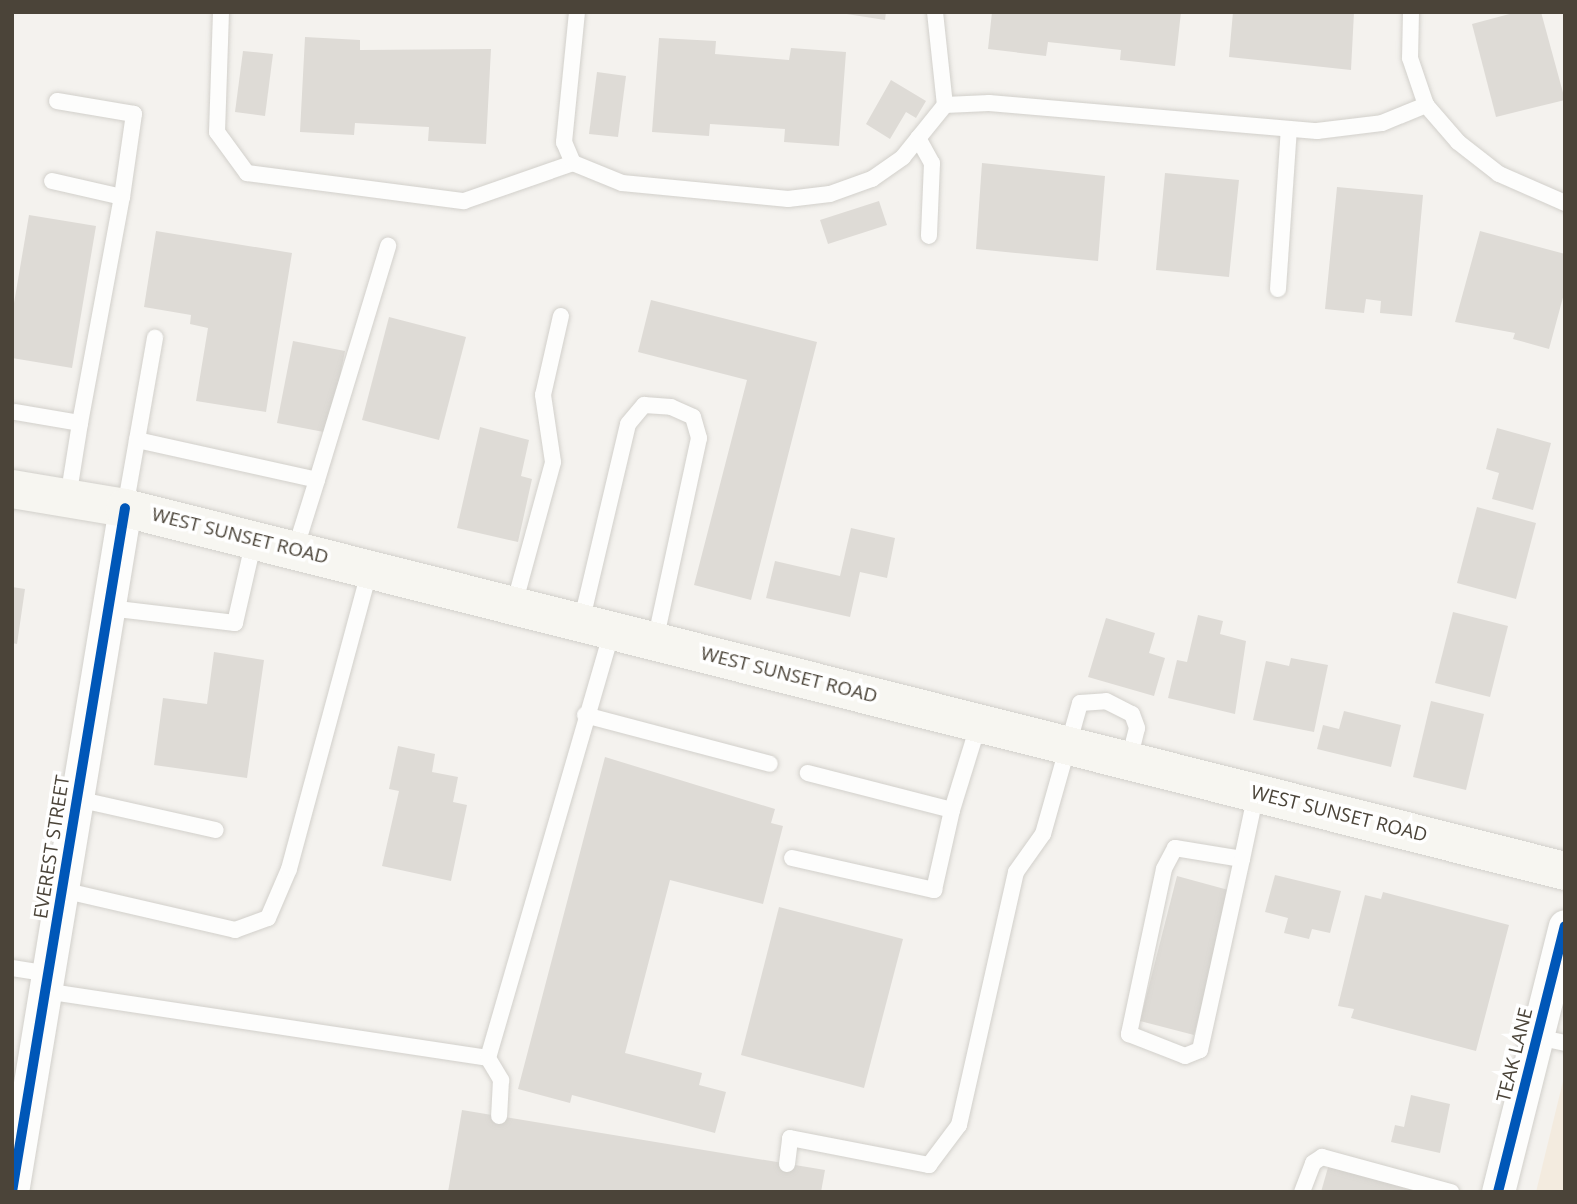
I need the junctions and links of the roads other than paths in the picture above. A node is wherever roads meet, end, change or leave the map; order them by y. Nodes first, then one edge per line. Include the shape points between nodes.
1 (221, 12) edge
2 (577, 12) edge
3 (935, 12) edge
4 (1411, 12) edge
5 (57, 101) dead end
6 (946, 105) junction
7 (1426, 105) junction
8 (1289, 129) junction
9 (918, 138) junction
10 (573, 163) junction
11 (52, 181) dead end
12 (122, 197) junction
13 (1565, 203) edge
14 (929, 236) dead end
15 (388, 246) dead end
16 (1278, 289) dead end
17 (561, 316) dead end
18 (155, 338) dead end
19 (15, 412) dead end
20 (80, 424) junction
21 (137, 440) junction
22 (317, 480) junction
23 (12, 489) edge
24 (68, 498) junction
25 (125, 508) junction
26 (254, 540) junction
27 (295, 550) junction
28 (370, 569) junction
29 (514, 606) junction
30 (109, 608) junction
31 (596, 626) junction
32 (655, 641) junction
33 (585, 715) junction
34 (979, 723) junction
35 (1066, 746) junction
36 (1129, 761) junction
37 (770, 764) dead end
38 (808, 773) dead end
39 (1256, 793) junction
40 (77, 799) junction
41 (952, 810) junction
42 (216, 830) dead end
43 (793, 858) dead end
44 (1242, 859) junction
45 (1565, 871) edge
46 (62, 890) junction
47 (1565, 926) edge
48 (12, 968) edge
49 (47, 983) junction
50 (1551, 1040) edge
51 (488, 1059) junction
52 (499, 1116) dead end
53 (787, 1164) dead end
54 (14, 1171) edge
55 (1302, 1192) edge
56 (1451, 1192) edge
57 (1498, 1192) edge

1 - 10 lane via 217,132 247,173 464,201
2 - 10 lane via 564,142
3 - 6 lane
4 - 7 lane via 1410,58
5 - 12 lane via 134,114
6 - 8 lane via 989,103
6 - 9 lane
7 - 8 lane via 1382,123
7 - 13 lane via 1458,142 1499,174
8 - 16 lane
9 - 10 lane via 872,179 830,194 788,199 622,183
9 - 14 lane via 932,163
11 - 12 lane
12 - 20 lane
15 - 22 lane
17 - 29 lane via 543,395 553,462
18 - 21 lane
19 - 20 lane
20 - 24 lane
21 - 22 lane
21 - 25 lane
22 - 27 lane
23 - 24 main road, WEST SUNSET ROAD
24 - 25 main road, WEST SUNSET ROAD
25 - 26 main road, WEST SUNSET ROAD
25 - 30 street, EVEREST STREET
26 - 27 main road, WEST SUNSET ROAD
26 - 30 lane via 235,623
27 - 28 main road, WEST SUNSET ROAD
28 - 29 main road, WEST SUNSET ROAD
28 - 46 lane via 289,869 268,918 235,930
29 - 31 main road, WEST SUNSET ROAD
30 - 40 street, EVEREST STREET
31 - 32 main road, WEST SUNSET ROAD
31 - 32 lane via 628,424 644,405 671,407 693,417 699,438
31 - 33 lane
32 - 34 main road, WEST SUNSET ROAD
33 - 37 lane
33 - 51 lane
34 - 35 main road, WEST SUNSET ROAD
34 - 41 lane
35 - 36 main road, WEST SUNSET ROAD
35 - 36 lane via 1080,703 1119,704 1135,721
35 - 53 lane via 1043,834 1016,872 959,1125 929,1165 790,1138
36 - 39 main road, WEST SUNSET ROAD
38 - 41 lane
39 - 44 lane
39 - 45 main road, WEST SUNSET ROAD
40 - 42 lane
40 - 46 street, EVEREST STREET
41 - 43 lane via 934,890
44 - 44 lane via 1200,1050 1185,1056 1129,1034 1164,869 1175,848
46 - 49 street, EVEREST STREET
47 - 50 street, TEAK LANE
48 - 49 lane
49 - 51 lane
49 - 54 street, EVEREST STREET
50 - 57 street, TEAK LANE
51 - 52 lane via 501,1080
55 - 56 lane via 1313,1163 1322,1157

